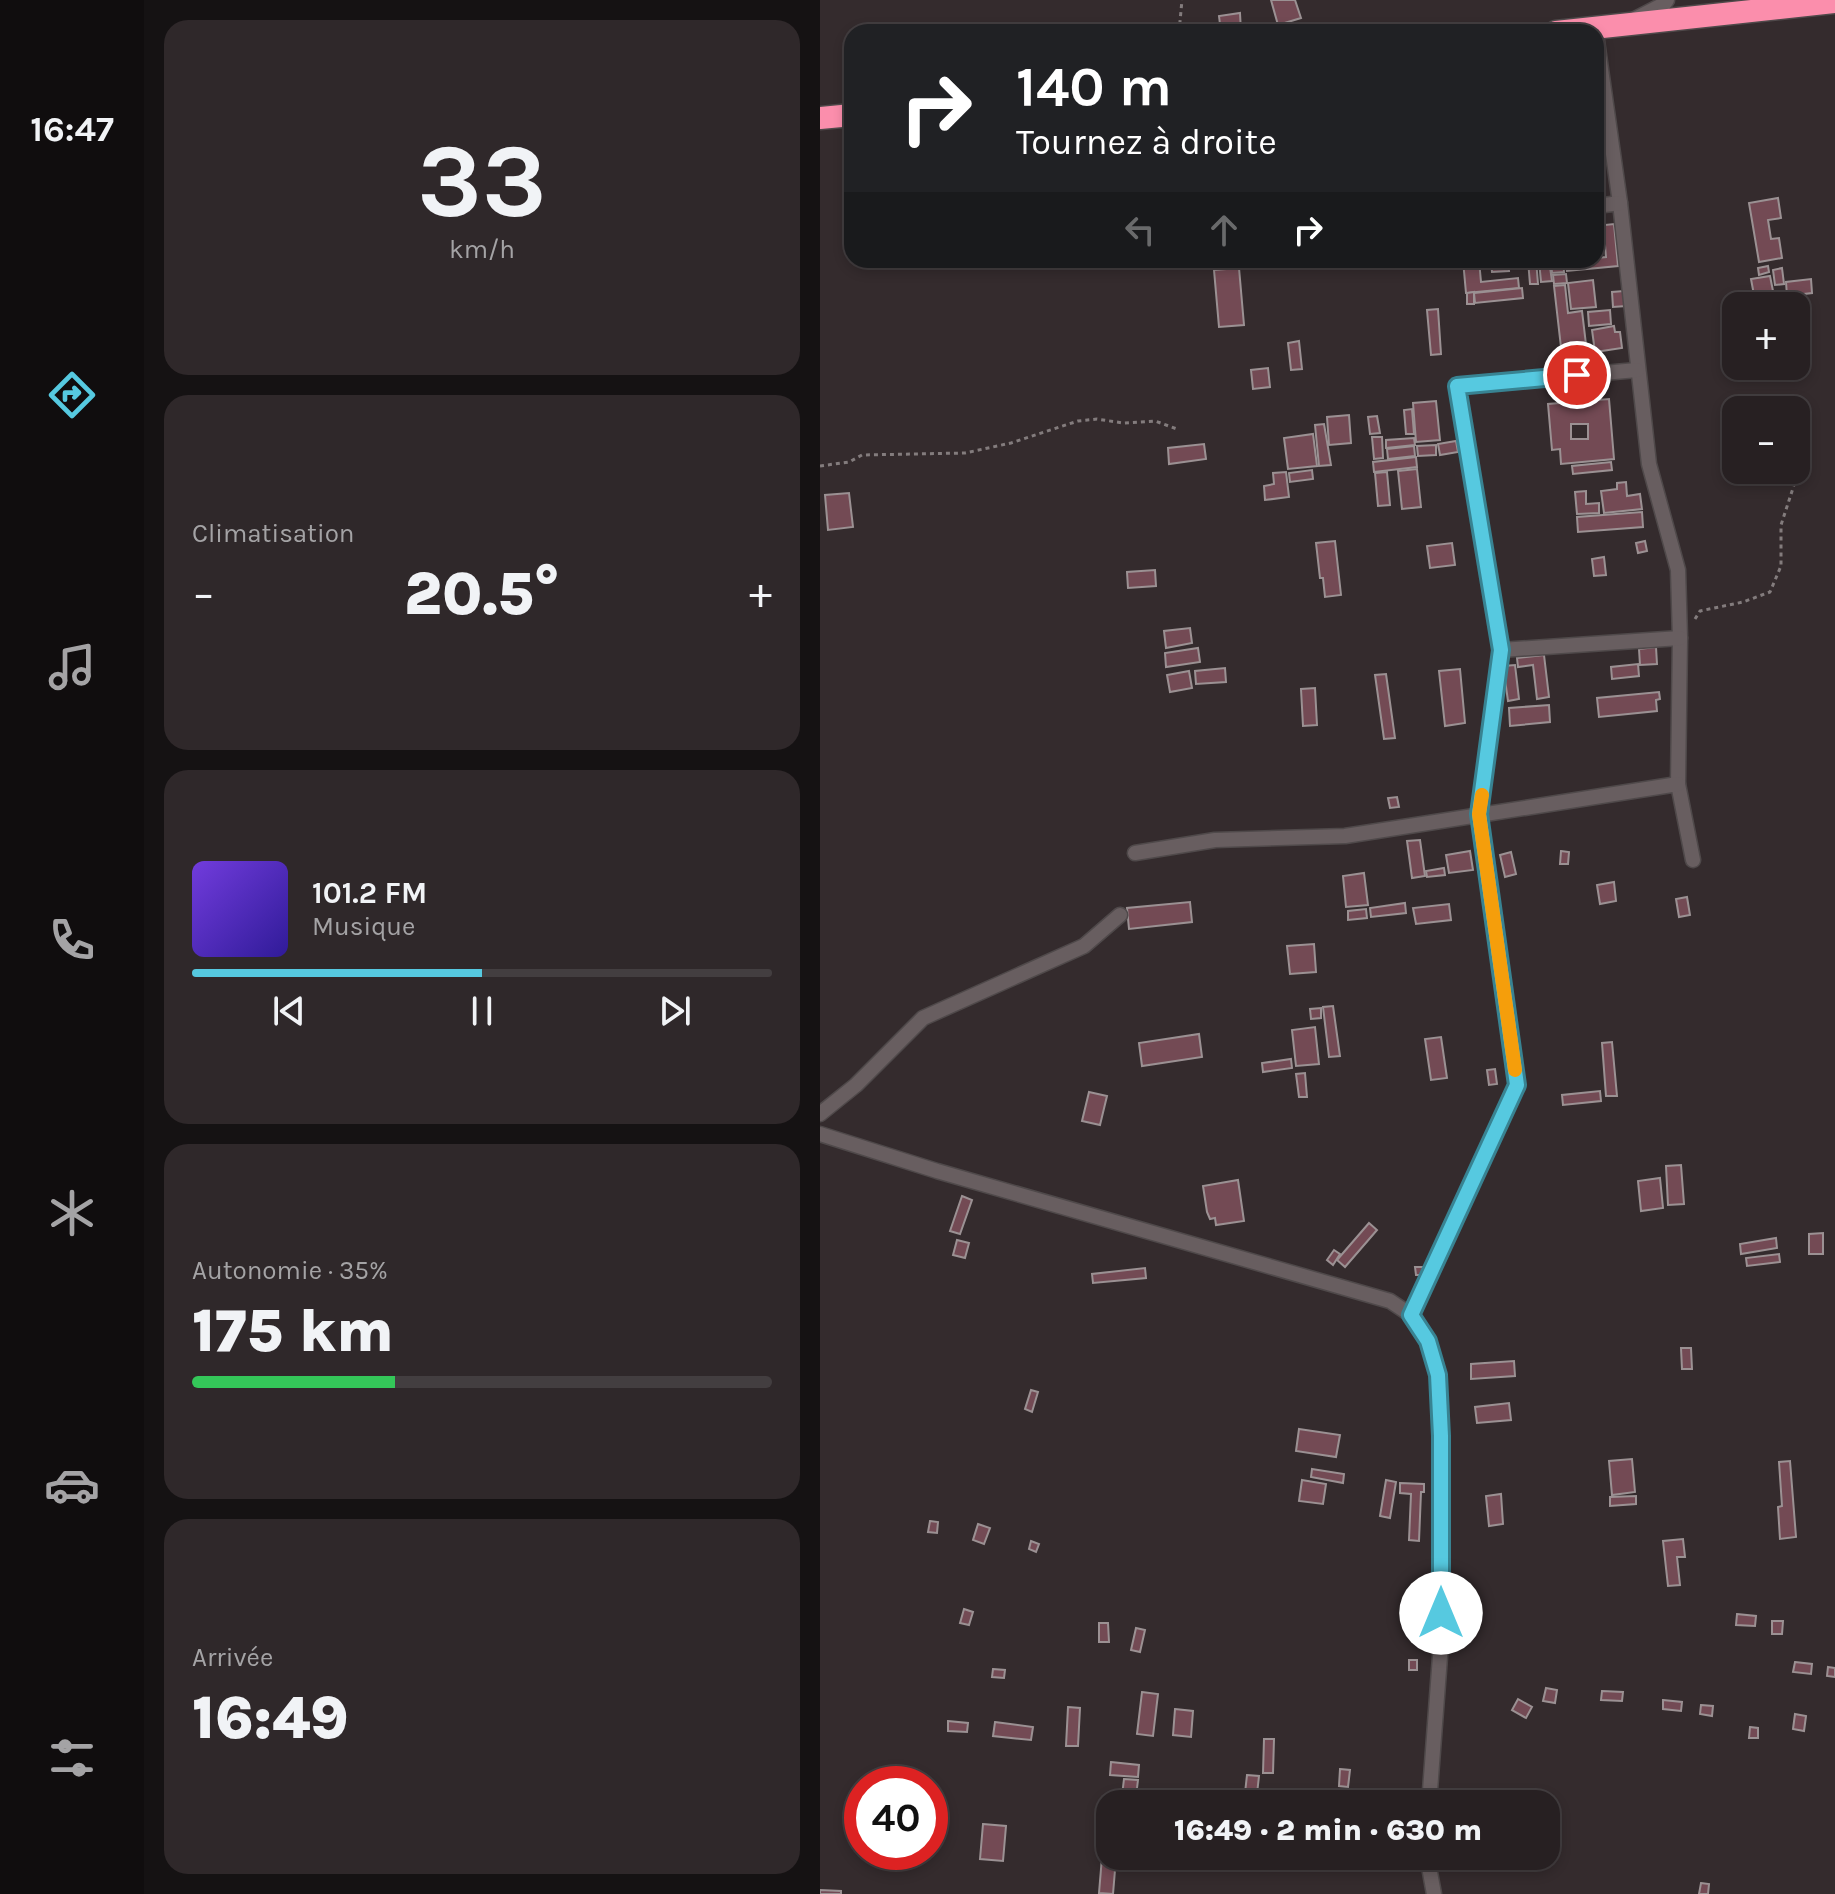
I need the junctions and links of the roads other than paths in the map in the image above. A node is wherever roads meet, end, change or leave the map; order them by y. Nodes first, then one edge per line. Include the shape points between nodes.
1 (1667, 0) edge
2 (1835, 2) edge
3 (1624, 24) junction
4 (1604, 26) edge
5 (1604, 90) edge
6 (844, 116) edge
7 (820, 118) edge
8 (1620, 203) junction
9 (1604, 205) edge
10 (1637, 370) junction
11 (1680, 638) junction
12 (1501, 650) junction
13 (1678, 784) junction
14 (1479, 814) junction
15 (1135, 853) dead end
16 (1693, 860) dead end
17 (1120, 915) dead end
18 (820, 1114) edge
19 (820, 1134) edge
20 (1411, 1315) junction
21 (1430, 1790) edge
22 (1430, 1870) edge
23 (1434, 1894) edge

1 - 3 street
2 - 3 highway
3 - 4 highway
5 - 8 street
6 - 7 highway
8 - 9 street
8 - 10 street
10 - 11 street via 1649,464 1678,570
10 - 12 street via 1457,386
11 - 12 street
11 - 13 street
12 - 14 street
13 - 14 street
13 - 16 street
14 - 15 street via 1345,836 1215,840
14 - 20 street via 1517,1085
17 - 18 street via 1084,946 923,1018
19 - 20 street via 1390,1301
20 - 21 street via 1428,1341 1438,1375 1441,1436 1441,1643
22 - 23 street

